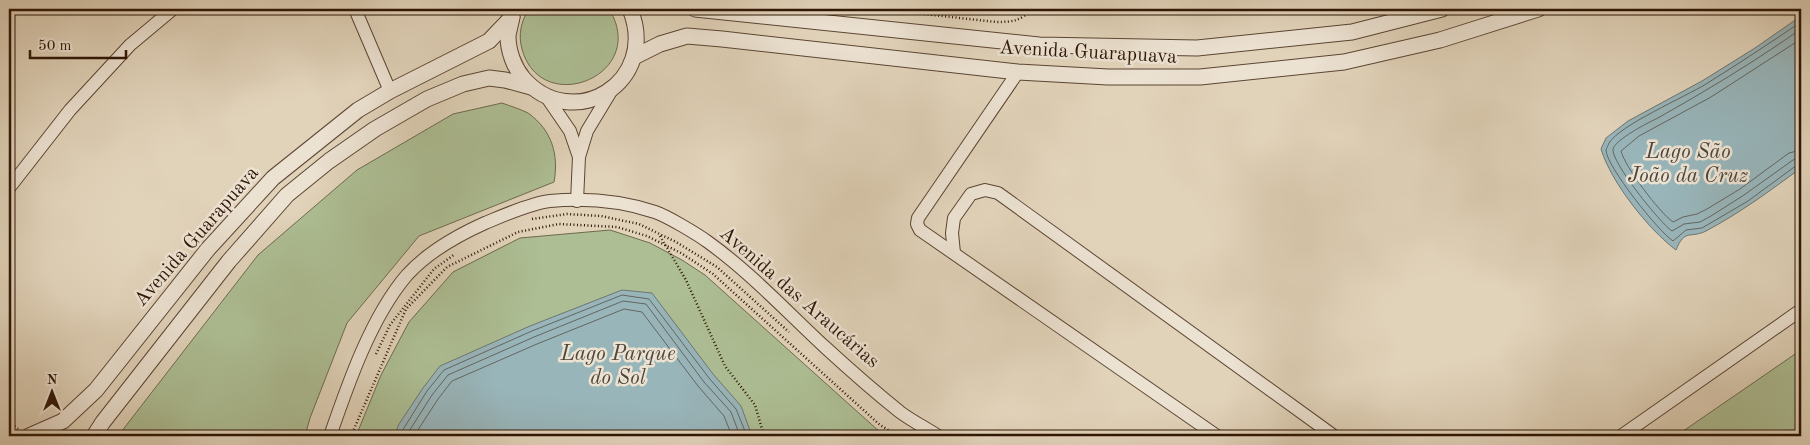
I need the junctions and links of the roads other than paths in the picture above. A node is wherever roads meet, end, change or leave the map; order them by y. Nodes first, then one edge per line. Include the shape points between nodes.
1 (173, 9) edge
2 (356, 9) edge
3 (630, 9) edge
4 (695, 9) edge
5 (1442, 9) edge
6 (1538, 9) edge
7 (514, 13) edge
8 (634, 57) junction
9 (1018, 72) junction
10 (531, 87) junction
11 (613, 88) junction
12 (390, 91) junction
13 (546, 96) junction
14 (579, 157) junction
15 (9, 188) edge
16 (577, 201) junction
17 (954, 254) junction
18 (1801, 310) edge
19 (29, 436) edge
20 (94, 436) edge
21 (330, 436) edge
22 (938, 436) edge
23 (1217, 436) edge
24 (1334, 436) edge
25 (1621, 436) edge

1 - 15 street via 130,45 70,110
2 - 12 street
3 - 8 street via 637,40
4 - 5 street, Avenida Guarapuava via 1039,45 1197,48 1352,32
6 - 9 street, Avenida Guarapuava via 1440,40 1344,62 1200,77 1108,77
7 - 10 street via 508,35 510,54 518,72
7 - 12 street, Avenida Guarapuava via 489,40
8 - 9 street, Avenida Guarapuava via 660,44 687,36
8 - 11 street via 626,74
9 - 17 street via 918,218 920,230
10 - 13 street
10 - 20 street, Avenida Guarapuava via 489,78 463,84 427,99 329,161 287,196 228,261
11 - 13 street via 598,97 580,101
11 - 14 street via 587,131
12 - 19 street, Avenida Guarapuava via 358,110 272,178 208,249 96,390 63,421
13 - 14 street via 570,131
14 - 16 street
16 - 21 street, Avenida das Araucárias via 548,201 506,214 466,231 429,255 408,275 387,305 369,338
16 - 22 street, Avenida das Araucárias via 610,201 656,212 706,240 902,413
17 - 23 street
17 - 24 street via 954,218 971,194 985,190 998,193
18 - 25 street

